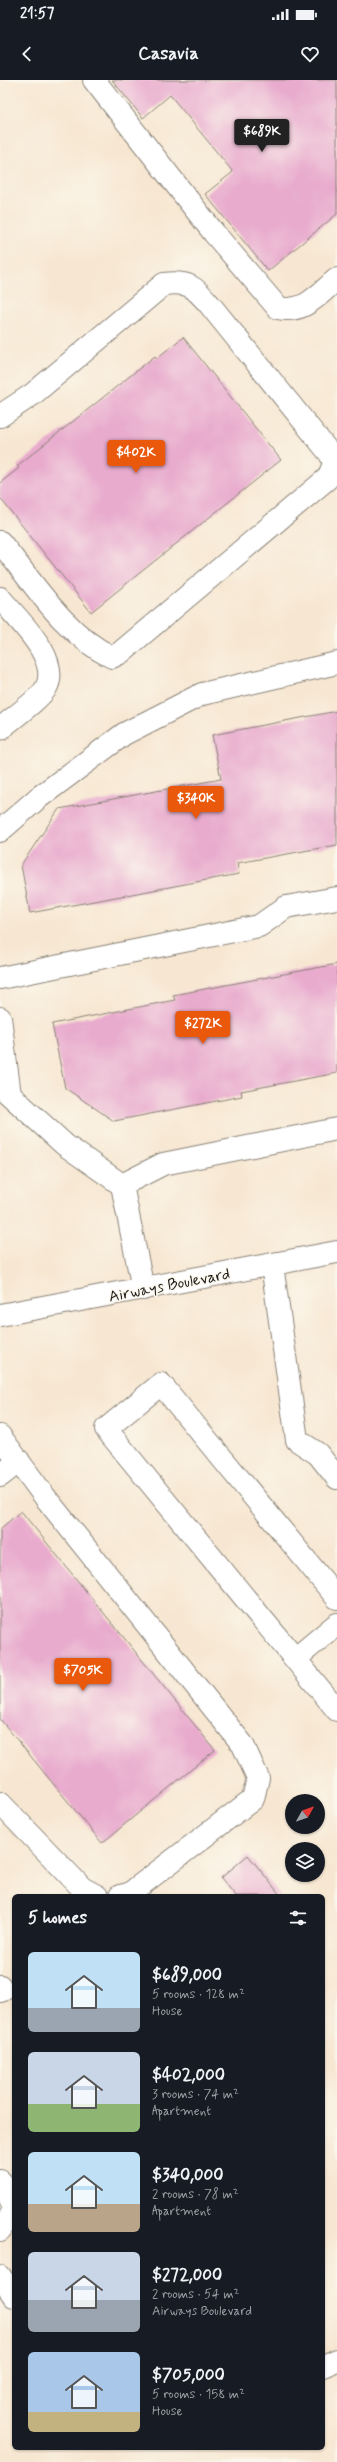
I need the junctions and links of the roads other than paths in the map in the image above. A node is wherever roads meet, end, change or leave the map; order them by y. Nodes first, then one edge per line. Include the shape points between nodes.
1 (94, 80) edge
2 (337, 279) edge
3 (0, 416) edge
4 (0, 542) edge
5 (0, 598) edge
6 (337, 663) edge
7 (0, 729) edge
8 (0, 831) edge
9 (337, 898) edge
10 (0, 978) edge
11 (0, 1018) edge
12 (5, 1091) edge
13 (337, 1129) edge
14 (122, 1185) junction
15 (337, 1252) edge
16 (272, 1265) junction
17 (143, 1289) junction
18 (0, 1315) edge
19 (0, 1436) edge
20 (19, 1461) junction
21 (0, 1476) edge
22 (337, 1478) edge
23 (337, 1598) edge
24 (337, 1624) edge
25 (295, 1659) junction
26 (337, 1710) edge
27 (0, 1803) edge
28 (93, 1894) edge
29 (129, 1894) edge
30 (0, 1986) edge
31 (0, 1991) edge
32 (0, 2181) edge
33 (12, 2205) edge
34 (12, 2213) edge
35 (0, 2230) edge
36 (0, 2276) edge
37 (12, 2293) edge
38 (337, 2360) edge
39 (325, 2365) edge

1 - 2 main road via 214,233 278,308 290,311 304,307
3 - 4 main road via 33,394 164,284 177,283 192,286 210,305 331,455 334,464 328,478 120,653 112,657 75,634
5 - 7 main road via 47,656 50,669 46,689
6 - 8 main road via 202,694 124,734 38,798
9 - 10 main road via 286,907 260,926
11 - 12 main road
12 - 14 main road via 65,1145
13 - 14 main road via 163,1164
14 - 17 main road
15 - 16 main road, Airways Boulevard
16 - 17 main road, Airways Boulevard
16 - 22 main road via 297,1440 318,1454
17 - 18 main road, Airways Boulevard
19 - 20 main road
20 - 21 main road
20 - 29 main road via 243,1745 258,1778 253,1799
23 - 25 main road via 161,1384 106,1429
24 - 25 main road
25 - 26 main road
27 - 28 main road via 82,1888
30 - 31 main road via 3,1990
32 - 33 main road via 5,2186
34 - 35 main road
36 - 37 main road
38 - 39 main road

